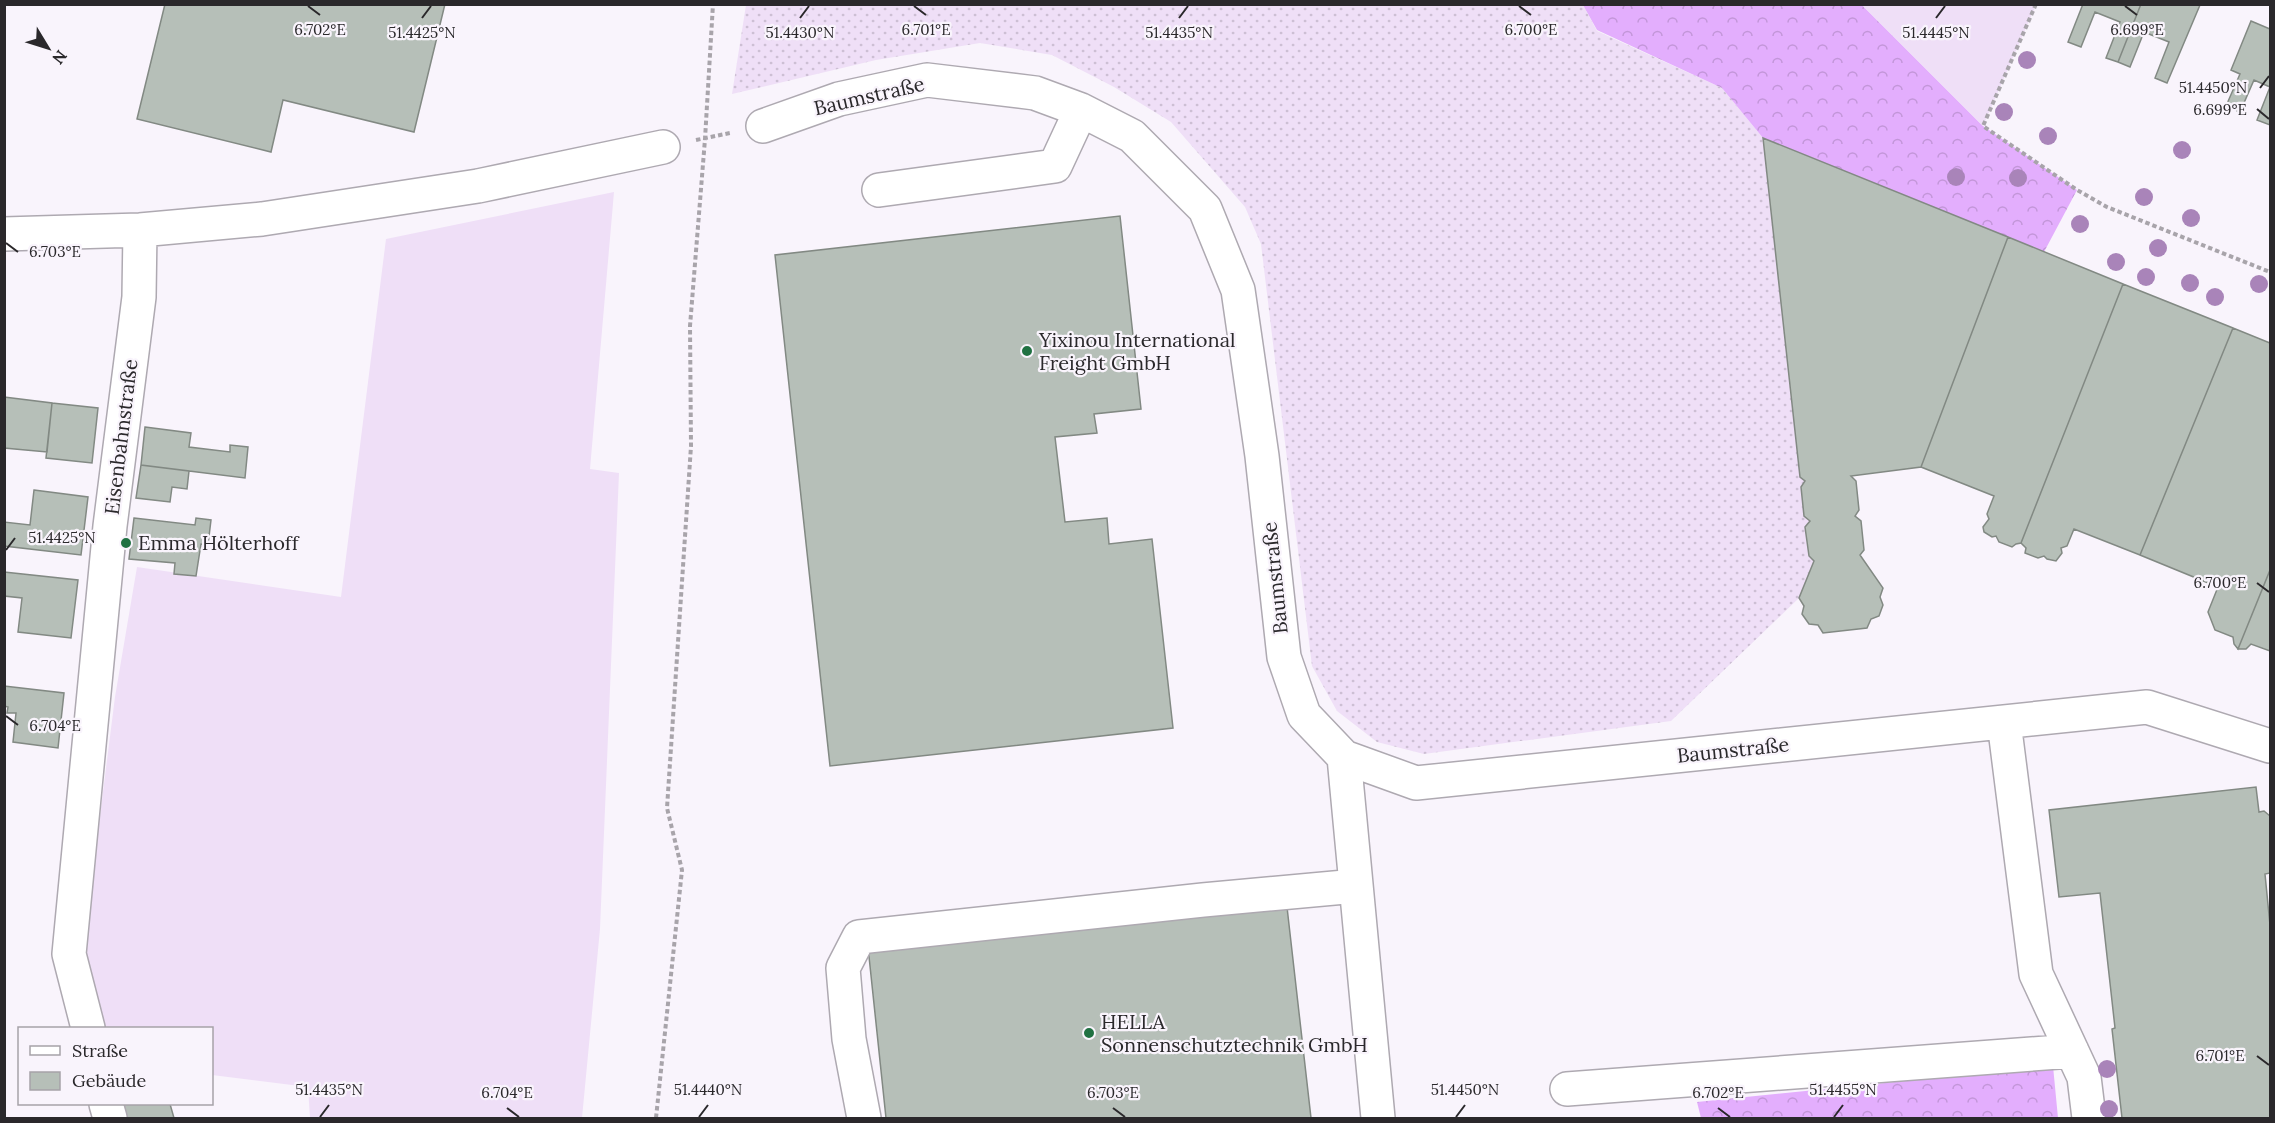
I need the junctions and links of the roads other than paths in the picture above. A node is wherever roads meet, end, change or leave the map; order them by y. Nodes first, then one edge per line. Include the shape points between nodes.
1 (1081, 110) junction
2 (763, 126) dead end
3 (663, 147) dead end
4 (879, 190) dead end
5 (140, 230) junction
6 (4, 234) edge
7 (2004, 722) junction
8 (2271, 746) edge
9 (1344, 757) junction
10 (1356, 886) junction
11 (87, 1027) edge
12 (2072, 1051) junction
13 (1567, 1089) dead end
14 (864, 1119) edge
15 (1378, 1119) edge
16 (2089, 1119) edge

1 - 2 street, Baumstraße via 1035,93 927,80 839,99
1 - 4 street via 1055,166
1 - 9 street, Baumstraße via 1132,136 1204,209 1238,290 1262,456 1284,657 1304,715
3 - 5 street via 467,188 262,219
5 - 6 street
5 - 11 street, Eisenbahnstraße via 139,297 110,526 69,954
7 - 8 street, Baumstraße via 2147,707
7 - 9 street, Baumstraße via 1416,783
7 - 12 street via 2036,974
9 - 10 street
10 - 14 street via 859,937 843,968 849,1039
10 - 15 street
12 - 13 street
12 - 16 street via 2084,1077

